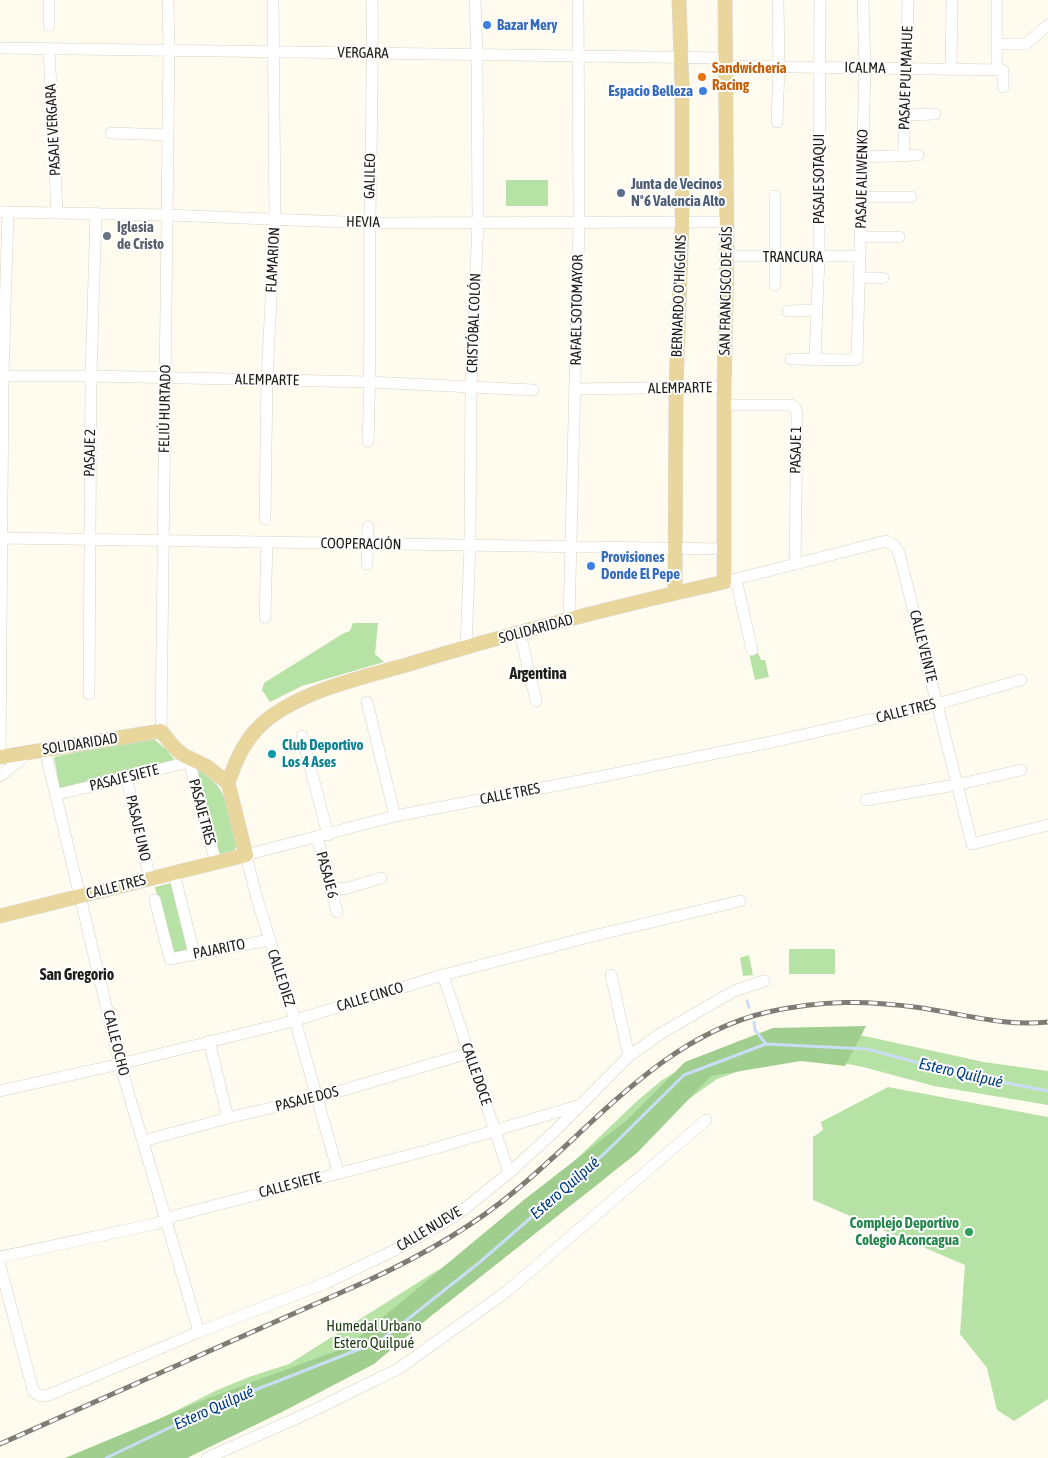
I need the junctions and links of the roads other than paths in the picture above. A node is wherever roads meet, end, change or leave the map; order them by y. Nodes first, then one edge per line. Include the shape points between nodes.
1 (49, 0) edge
2 (168, 0) edge
3 (273, 0) edge
4 (372, 0) edge
5 (475, 0) edge
6 (578, 0) edge
7 (679, 0) edge
8 (726, 0) edge
9 (778, 0) edge
10 (820, 0) edge
11 (863, 0) edge
12 (908, 0) edge
13 (952, 0) edge
14 (997, 0) edge
15 (49, 25) dead end
16 (1048, 25) edge
17 (997, 44) junction
18 (0, 48) edge
19 (49, 48) junction
20 (169, 50) junction
21 (274, 52) junction
22 (373, 54) junction
23 (477, 54) junction
24 (579, 55) junction
25 (681, 57) junction
26 (726, 62) junction
27 (779, 67) junction
28 (819, 67) junction
29 (864, 68) junction
30 (906, 69) junction
31 (951, 70) junction
32 (1000, 70) junction
33 (1003, 87) dead end
34 (935, 114) dead end
35 (904, 115) junction
36 (777, 122) dead end
37 (111, 133) dead end
38 (168, 135) junction
39 (904, 155) junction
40 (918, 155) dead end
41 (862, 157) junction
42 (775, 196) dead end
43 (861, 197) junction
44 (911, 197) dead end
45 (4, 212) edge
46 (57, 212) junction
47 (96, 213) junction
48 (167, 215) junction
49 (275, 219) junction
50 (478, 222) junction
51 (579, 222) junction
52 (727, 222) junction
53 (370, 223) junction
54 (682, 223) junction
55 (860, 237) junction
56 (900, 237) dead end
57 (727, 256) junction
58 (860, 256) junction
59 (775, 257) junction
60 (819, 257) junction
61 (859, 278) junction
62 (883, 278) dead end
63 (776, 285) dead end
64 (817, 310) junction
65 (788, 311) dead end
66 (791, 359) dead end
67 (815, 359) junction
68 (1, 376) edge
69 (91, 376) junction
70 (165, 377) junction
71 (267, 380) junction
72 (370, 382) junction
73 (471, 387) junction
74 (724, 387) junction
75 (676, 388) junction
76 (576, 389) junction
77 (533, 390) dead end
78 (724, 405) junction
79 (368, 441) dead end
80 (265, 519) dead end
81 (368, 527) dead end
82 (0, 538) edge
83 (89, 539) junction
84 (163, 540) junction
85 (886, 541) joint
86 (267, 542) junction
87 (368, 544) junction
88 (470, 546) junction
89 (571, 548) junction
90 (675, 549) junction
91 (723, 549) junction
92 (367, 564) dead end
93 (795, 564) junction
94 (730, 580) junction
95 (675, 592) junction
96 (265, 617) dead end
97 (569, 620) junction
98 (520, 633) junction
99 (466, 647) junction
100 (752, 650) dead end
101 (1021, 680) dead end
102 (89, 694) dead end
103 (536, 701) dead end
104 (366, 702) dead end
105 (938, 704) junction
106 (161, 731) junction
107 (302, 736) dead end
108 (45, 750) junction
109 (27, 753) junction
110 (0, 758) edge
111 (193, 760) junction
112 (1021, 770) dead end
113 (0, 776) edge
114 (126, 776) junction
115 (228, 784) junction
116 (956, 785) junction
117 (55, 795) junction
118 (866, 800) dead end
119 (395, 816) junction
120 (1048, 825) edge
121 (322, 836) junction
122 (246, 855) junction
123 (216, 862) junction
124 (174, 873) junction
125 (381, 878) dead end
126 (150, 879) junction
127 (330, 887) junction
128 (80, 896) junction
129 (155, 900) dead end
130 (740, 901) dead end
131 (337, 912) dead end
132 (0, 916) edge
133 (269, 940) junction
134 (194, 954) junction
135 (442, 975) junction
136 (611, 975) dead end
137 (764, 981) dead end
138 (295, 1020) junction
139 (209, 1041) junction
140 (469, 1053) junction
141 (629, 1056) junction
142 (120, 1064) junction
143 (0, 1091) edge
144 (316, 1097) junction
145 (578, 1106) junction
146 (228, 1118) junction
147 (706, 1120) dead end
148 (496, 1131) junction
149 (143, 1141) junction
150 (338, 1172) junction
151 (509, 1173) junction
152 (165, 1219) junction
153 (0, 1257) edge
154 (0, 1266) edge
155 (199, 1332) junction
156 (207, 1458) edge

1 - 15 street
2 - 20 street, FELIÚ HURTADO
3 - 21 street, FLAMARION
4 - 22 street, GALILEO
5 - 23 street, CRISTÓBAL COLÓN
6 - 24 street, RAFAEL SOTOMAYOR
7 - 25 main road, BERNARDO O'HIGGINS
8 - 26 main road, SAN FRANCISCO DE ASÍS
9 - 27 street
10 - 28 street, PASAJE SOTAQUI
11 - 29 street, PASAJE ALIWENKO
12 - 30 street, PASAJE PULMAHUE
13 - 31 street
14 - 17 street
16 - 17 street via 1026,44
17 - 32 street
18 - 19 street, VERGARA
19 - 20 street, VERGARA
19 - 46 street, PASAJE VERGARA
20 - 21 street, VERGARA
20 - 38 street, FELIÚ HURTADO
21 - 22 street, VERGARA
21 - 49 street, FLAMARION
22 - 23 street, VERGARA
22 - 53 street, GALILEO
23 - 24 street, VERGARA
23 - 50 street, CRISTÓBAL COLÓN
24 - 25 street, VERGARA
24 - 51 street, RAFAEL SOTOMAYOR
25 - 26 street, VERGARA
25 - 54 main road, BERNARDO O'HIGGINS
26 - 27 street, ICALMA
26 - 52 main road, SAN FRANCISCO DE ASÍS
27 - 28 street, ICALMA
27 - 36 street
28 - 29 street, ICALMA
28 - 60 street, PASAJE SOTAQUI
29 - 30 street, ICALMA
29 - 41 street, PASAJE ALIWENKO
30 - 31 street, ICALMA
30 - 35 street, PASAJE PULMAHUE
31 - 32 street, ICALMA
32 - 33 street
34 - 35 street
35 - 39 street, PASAJE PULMAHUE
37 - 38 street
38 - 48 street, FELIÚ HURTADO
39 - 40 street
39 - 41 street
41 - 43 street, PASAJE ALIWENKO
42 - 59 street
43 - 44 street
43 - 55 street, PASAJE ALIWENKO
45 - 46 street, HEVIA
45 - 68 street
46 - 47 street, HEVIA
47 - 48 street, HEVIA
47 - 69 street, PASAJE 2
48 - 49 street, HEVIA
48 - 70 street, FELIÚ HURTADO
49 - 53 street, HEVIA
49 - 71 street, FLAMARION
50 - 51 street, HEVIA
50 - 53 street, HEVIA
50 - 73 street, CRISTÓBAL COLÓN
51 - 54 street, HEVIA
51 - 76 street, RAFAEL SOTOMAYOR
52 - 54 street, HEVIA
52 - 57 main road, SAN FRANCISCO DE ASÍS
53 - 72 street, GALILEO
54 - 75 main road, BERNARDO O'HIGGINS
55 - 56 street
55 - 58 street, PASAJE ALIWENKO
57 - 59 street, TRANCURA
57 - 74 main road, SAN FRANCISCO DE ASÍS
58 - 60 street, TRANCURA
58 - 61 street, PASAJE ALIWENKO
59 - 60 street, TRANCURA
59 - 63 street
60 - 64 street, PASAJE SOTAQUI
61 - 62 street
61 - 67 street, PASAJE ALIWENKO via 857,359
64 - 65 street
64 - 67 street, PASAJE SOTAQUI
66 - 67 street
68 - 69 street, ALEMPARTE
68 - 82 street
69 - 70 street, ALEMPARTE
69 - 83 street, PASAJE 2
70 - 71 street, ALEMPARTE
70 - 84 street, FELIÚ HURTADO
71 - 72 street, ALEMPARTE
71 - 80 street, FLAMARION
72 - 73 street, ALEMPARTE
72 - 79 street, GALILEO
73 - 77 street, ALEMPARTE
73 - 88 street, CRISTÓBAL COLÓN
74 - 75 street, ALEMPARTE
74 - 78 main road, SAN FRANCISCO DE ASÍS
75 - 76 street, ALEMPARTE
75 - 90 main road, BERNARDO O'HIGGINS
76 - 89 street, RAFAEL SOTOMAYOR
78 - 91 main road, SAN FRANCISCO DE ASÍS
78 - 93 street, PASAJE 1 via 791,405 795,408
81 - 87 street
82 - 83 street, COOPERACIÓN
82 - 110 street
83 - 84 street, COOPERACIÓN
83 - 102 street, PASAJE 2
84 - 86 street, COOPERACIÓN
84 - 106 street, FELIÚ HURTADO
85 - 93 street, SOLIDARIDAD
85 - 105 street, CALLE VEINTE via 899,553
86 - 87 street, COOPERACIÓN
86 - 96 street
87 - 88 street, COOPERACIÓN
87 - 92 street
88 - 89 street, COOPERACIÓN
88 - 99 street, CRISTÓBAL COLÓN
89 - 90 street, COOPERACIÓN
89 - 97 street, RAFAEL SOTOMAYOR
90 - 91 street, COOPERACIÓN
90 - 95 main road, BERNARDO O'HIGGINS
91 - 94 main road, SAN FRANCISCO DE ASÍS
93 - 94 street, SOLIDARIDAD
94 - 95 main road, SOLIDARIDAD
94 - 100 street
95 - 97 main road, SOLIDARIDAD
97 - 98 main road, SOLIDARIDAD
98 - 99 main road, SOLIDARIDAD
98 - 103 street
99 - 115 main road, SOLIDARIDAD via 332,688 300,700 270,717 239,752
101 - 105 street, CALLE TRES
104 - 119 street
105 - 116 street, CALLE VEINTE
105 - 119 street, CALLE TRES via 584,780
106 - 108 main road, SOLIDARIDAD
106 - 111 main road via 183,756
107 - 121 street, PASAJE 6
108 - 109 main road, SOLIDARIDAD
108 - 117 street, CALLE OCHO
109 - 110 main road, SOLIDARIDAD
109 - 113 street
111 - 114 street, PASAJE SIETE
111 - 115 main road
111 - 123 street, PASAJE TRES via 191,768
112 - 116 street
114 - 117 street, PASAJE SIETE
114 - 126 street, PASAJE UNO
115 - 122 main road, CALLE DIEZ
116 - 118 street
116 - 120 street, CALLE VEINTE via 972,844
117 - 128 street, CALLE OCHO
119 - 121 street, CALLE TRES
121 - 122 street, CALLE TRES
121 - 127 street, PASAJE 6
122 - 123 main road, CALLE TRES
122 - 133 street, CALLE DIEZ
123 - 124 main road, CALLE TRES
124 - 126 main road, CALLE TRES
124 - 134 street
125 - 127 street via 344,889
126 - 128 main road, CALLE TRES
127 - 131 street, PASAJE 6
128 - 132 main road, CALLE TRES
128 - 142 street, CALLE OCHO
129 - 134 street, PAJARITO via 170,959
130 - 135 street, CALLE CINCO
133 - 134 street, PAJARITO
133 - 138 street, CALLE DIEZ
135 - 138 street, CALLE CINCO
135 - 140 street, CALLE DOCE
136 - 141 street
137 - 141 street, CALLE NUEVE via 734,991
138 - 139 street, CALLE CINCO
138 - 144 street, CALLE DIEZ
139 - 142 street, CALLE CINCO
139 - 146 street
140 - 144 street, PASAJE DOS
140 - 148 street, CALLE DOCE
141 - 145 street, CALLE NUEVE
142 - 143 street, CALLE CINCO
142 - 149 street, CALLE OCHO
144 - 146 street, PASAJE DOS
144 - 150 street, CALLE DIEZ
145 - 148 street, CALLE SIETE
145 - 151 street, CALLE NUEVE
146 - 149 street, PASAJE DOS
147 - 156 street via 506,1292 398,1369
148 - 150 street, CALLE SIETE
148 - 151 street, CALLE DOCE
149 - 152 street, CALLE OCHO
150 - 152 street, CALLE SIETE
151 - 155 street, CALLE NUEVE via 454,1217 398,1248 326,1283
152 - 153 street, CALLE SIETE via 155,1224
152 - 155 street, CALLE OCHO
154 - 155 street, CALLE NUEVE via 36,1394 44,1396

